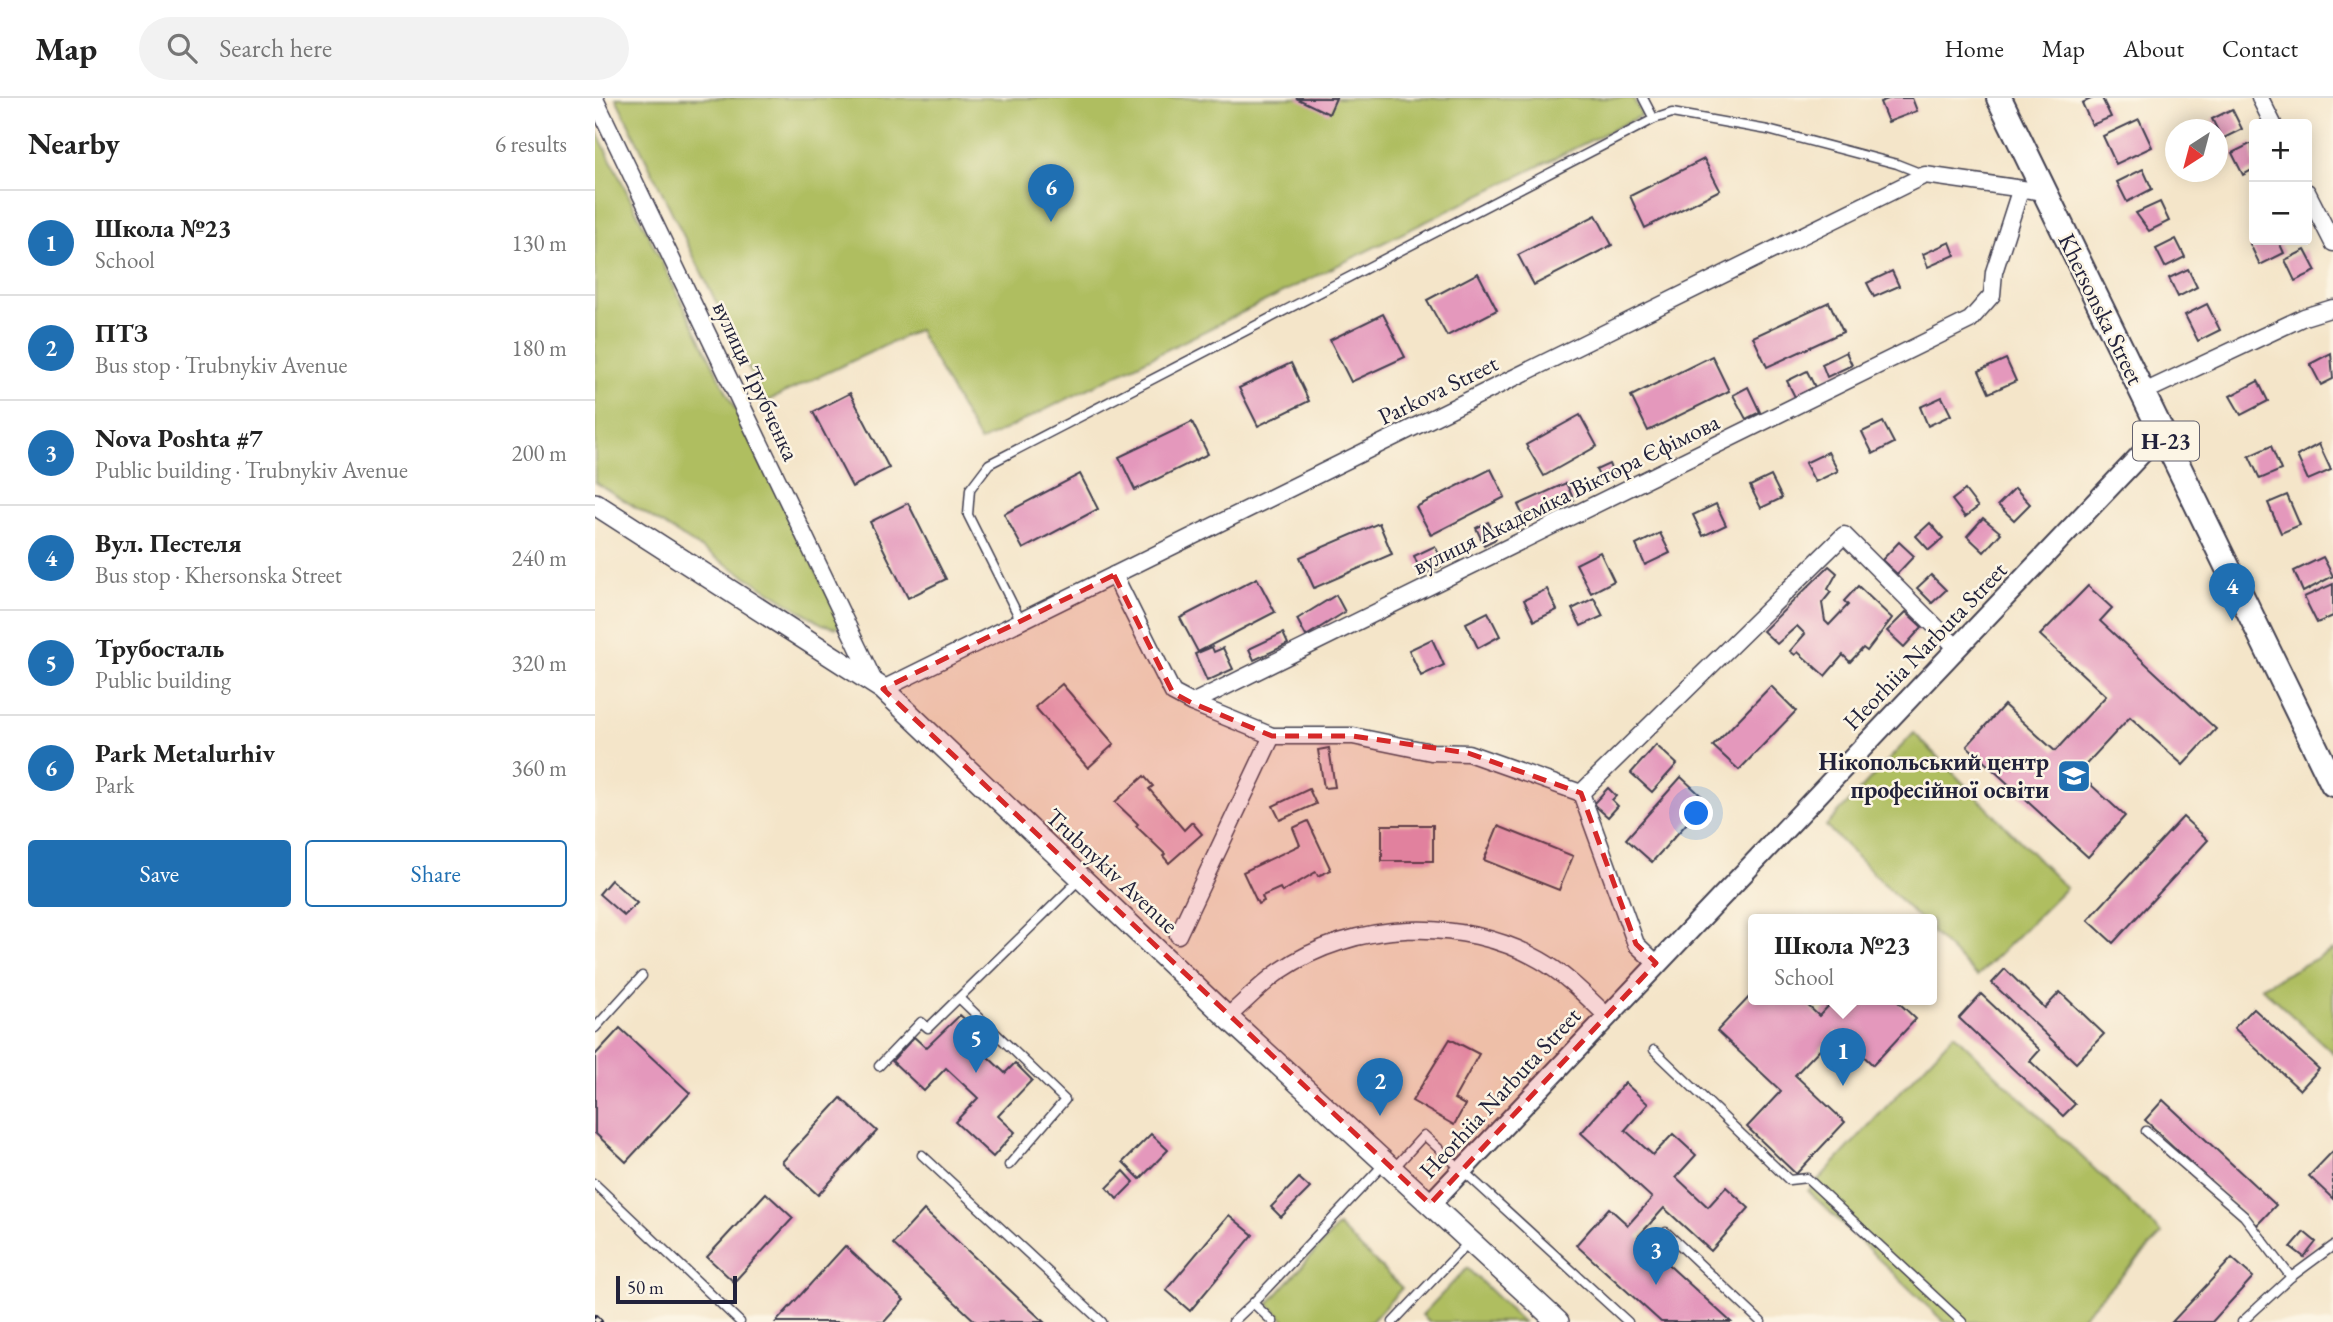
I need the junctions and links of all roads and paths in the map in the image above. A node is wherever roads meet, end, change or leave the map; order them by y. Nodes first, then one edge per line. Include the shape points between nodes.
1 (1643, 98) edge
2 (1999, 98) edge
3 (2260, 98) edge
4 (595, 99) edge
5 (2270, 119) edge
6 (1654, 120) junction
7 (1925, 175) junction
8 (2032, 191) junction
9 (2312, 202) edge
10 (2333, 243) edge
11 (2333, 308) edge
12 (2142, 393) junction
13 (2162, 432) junction
14 (595, 503) edge
15 (1114, 575) junction
16 (1021, 621) junction
17 (1957, 648) junction
18 (879, 686) junction
19 (1192, 703) junction
20 (1272, 736) junction
21 (2333, 784) edge
22 (1581, 793) junction
23 (1081, 878) junction
24 (1178, 935) dead end
25 (1655, 963) junction
26 (642, 976) dead end
27 (959, 998) junction
28 (1606, 1015) junction
29 (1227, 1017) junction
30 (595, 1028) edge
31 (1654, 1050) dead end
32 (879, 1066) dead end
33 (2146, 1131) dead end
34 (922, 1155) dead end
35 (1009, 1165) dead end
36 (1390, 1165) junction
37 (1461, 1171) junction
38 (595, 1184) edge
39 (1430, 1204) junction
40 (1666, 1232) dead end
41 (1471, 1241) junction
42 (2333, 1247) edge
43 (2291, 1277) junction
44 (1253, 1303) junction
45 (740, 1322) edge
46 (1102, 1322) edge
47 (1233, 1322) edge
48 (1273, 1322) edge
49 (1393, 1322) edge
50 (1558, 1322) edge
51 (1628, 1322) edge
52 (1762, 1322) edge
53 (1962, 1322) edge
54 (2242, 1322) edge

1 - 6 lane
2 - 8 main road, Khersonska Street / Н-23
3 - 5 street
4 - 18 street, вулиця Трубченка
6 - 7 lane via 1672,113 1768,130
6 - 16 lane via 989,464 970,489 968,515
7 - 8 street
7 - 15 street, Parkova Street
8 - 12 main road, Khersonska Street / Н-23
8 - 19 street, вулиця Академіка Віктора Єфімова via 1994,272 1992,295 1970,320
9 - 10 street
11 - 12 street via 2304,317
12 - 13 main road, Khersonska Street / Н-23
13 - 17 street, Heorhiia Narbuta Street
13 - 21 main road, Khersonska Street / Н-23
14 - 18 main road, Trubnykiv Avenue
15 - 16 street, Parkova Street
15 - 19 street via 1173,693
16 - 18 street, Parkova Street
17 - 22 street via 1844,535
17 - 25 street, Heorhiia Narbuta Street
18 - 23 main road, Trubnykiv Avenue
19 - 20 street
20 - 22 street via 1353,736 1431,752 1468,753
20 - 24 street
22 - 25 street via 1636,944
23 - 27 lane
23 - 29 main road, Trubnykiv Avenue
25 - 28 street, Heorhiia Narbuta Street
26 - 30 lane
27 - 32 lane via 928,1028 921,1022
27 - 35 lane via 1065,1100
28 - 29 street, Heorhiia Narbuta Street via 1541,960 1493,939 1444,930 1390,931 1332,944 1280,971
28 - 37 street, Heorhiia Narbuta Street
29 - 36 main road, Trubnykiv Avenue
31 - 53 lane via 1789,1180 1807,1178
33 - 43 lane via 2244,1216
34 - 46 lane
36 - 37 lane via 1424,1136
36 - 39 main road, Trubnykiv Avenue
36 - 44 lane
37 - 39 street, Heorhiia Narbuta Street
37 - 51 lane
38 - 45 lane
39 - 41 main road, Trubnykiv Avenue
40 - 52 lane
41 - 49 lane
41 - 50 main road, Trubnykiv Avenue
42 - 43 lane
43 - 54 lane
44 - 47 lane
44 - 48 lane

